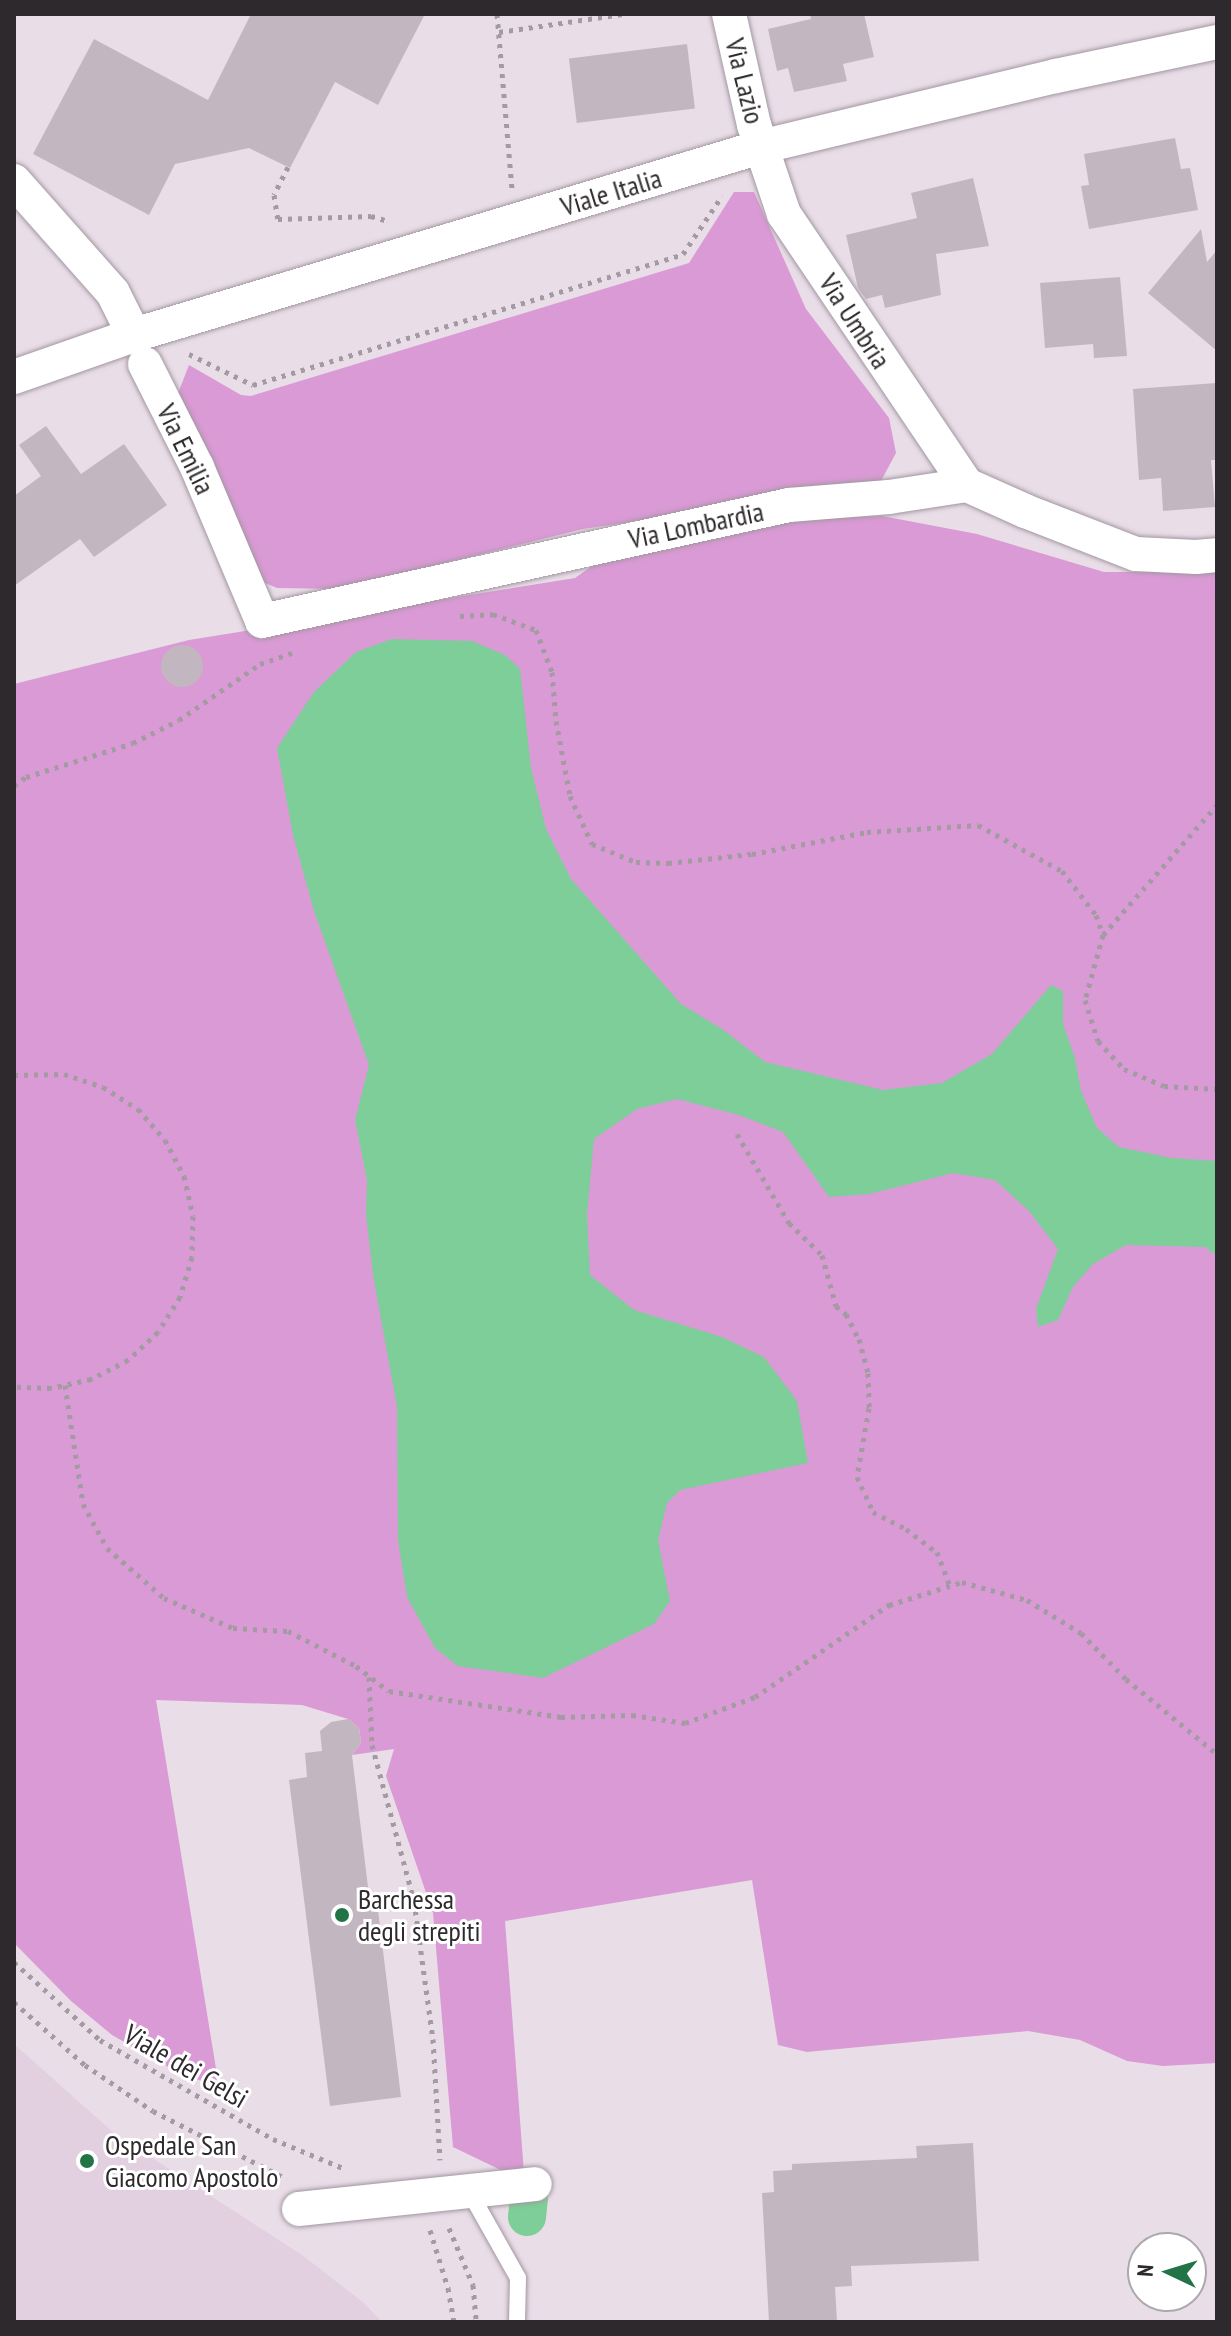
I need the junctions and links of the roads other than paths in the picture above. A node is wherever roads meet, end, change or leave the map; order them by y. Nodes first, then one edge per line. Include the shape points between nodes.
1 (729, 14) edge
2 (1217, 42) edge
3 (764, 146) junction
4 (14, 181) edge
5 (140, 350) junction
6 (14, 377) edge
7 (967, 485) junction
8 (225, 534) joint
9 (1217, 555) edge
10 (535, 2184) dead end
11 (432, 2194) junction
12 (315, 2207) road end
13 (517, 2322) edge

1 - 3 street, Via Lazio via 754,125
2 - 3 street, Viale Italia
3 - 5 street, Viale Italia
3 - 7 street, Via Umbria via 784,214
4 - 5 street, Via Emilia via 113,293
5 - 6 street, Viale Italia
5 - 8 street, Via Emilia
7 - 8 street, Via Lombardia via 789,505 262,621
7 - 9 street via 1136,554
10 - 11 street
11 - 12 street
11 - 13 lane via 518,2278

